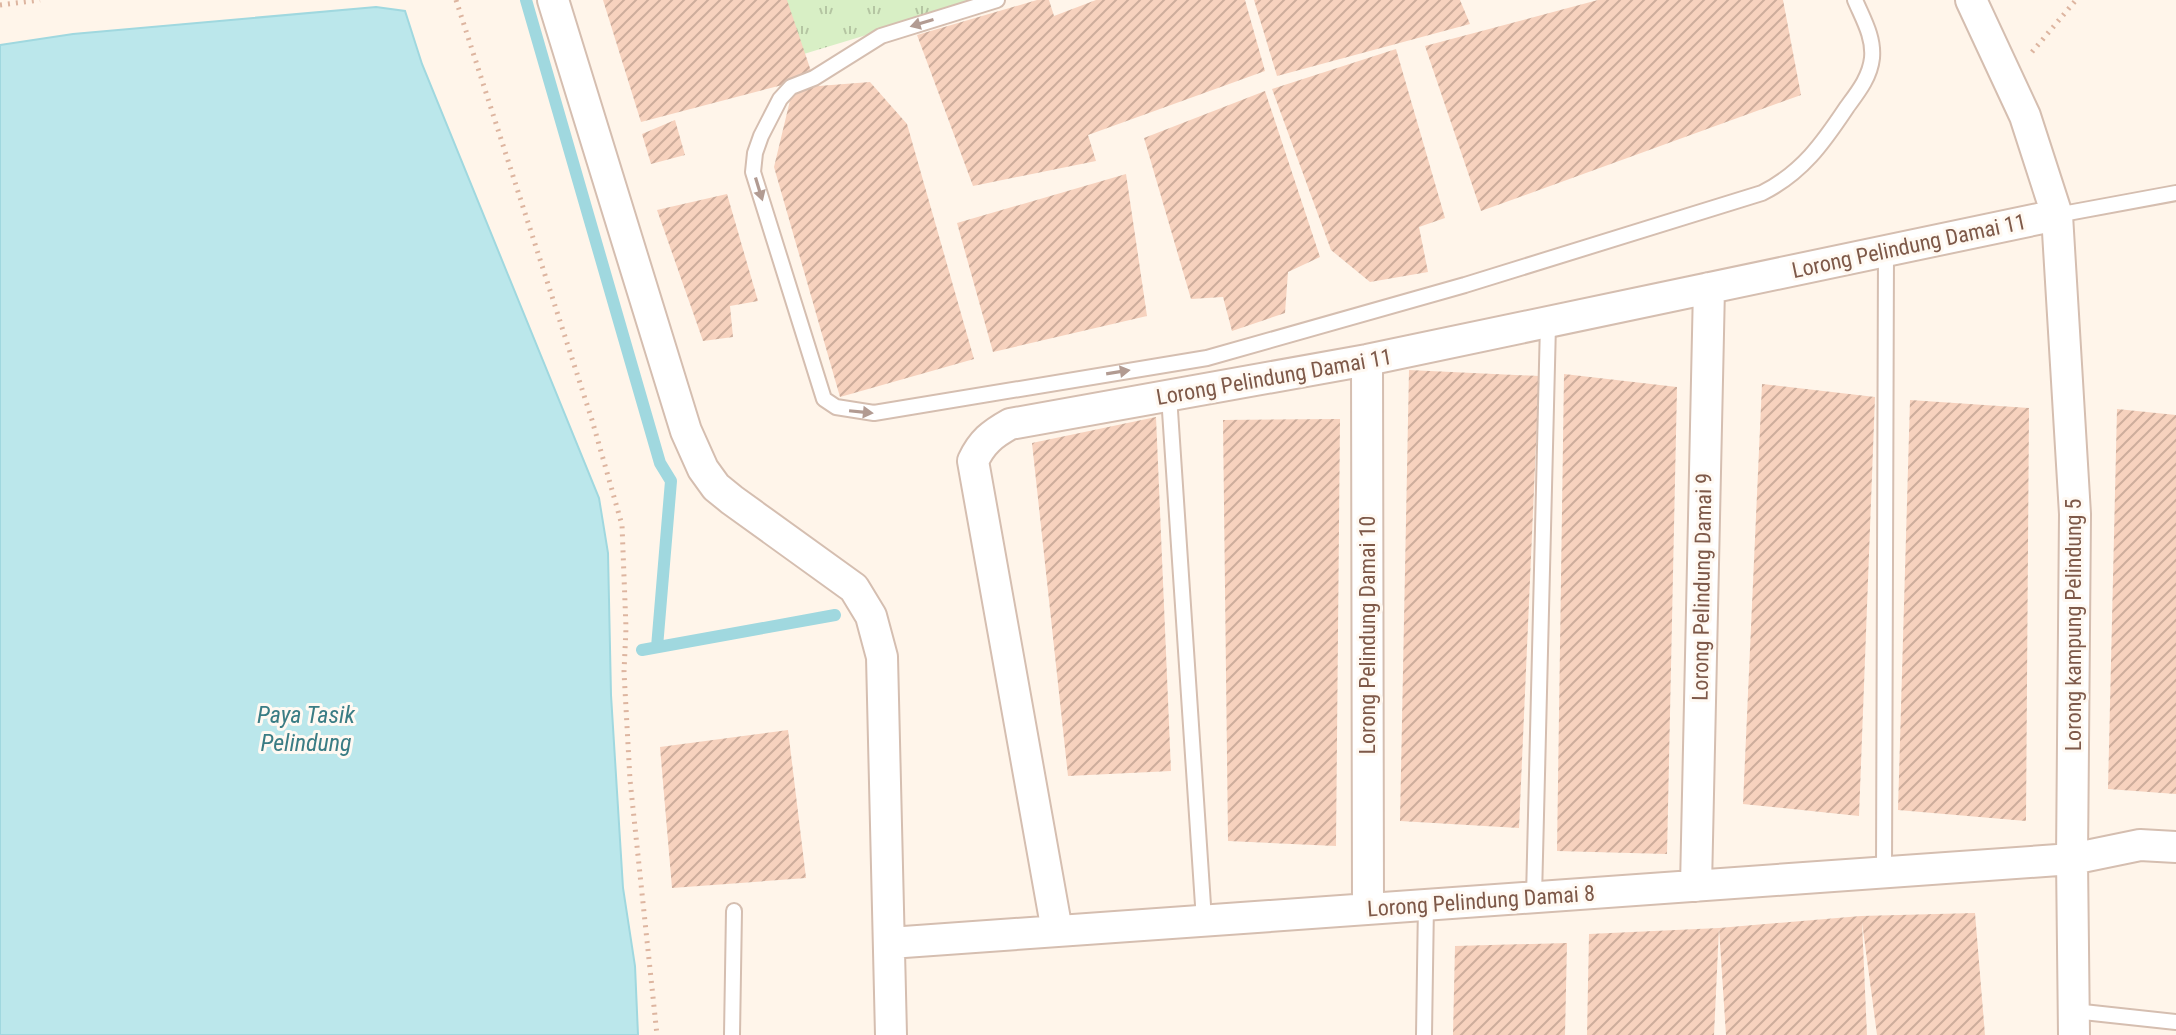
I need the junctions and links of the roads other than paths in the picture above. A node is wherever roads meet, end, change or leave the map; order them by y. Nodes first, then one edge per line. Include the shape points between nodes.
1 (553, 0) edge
2 (997, 0) edge
3 (1855, 0) edge
4 (1971, 0) edge
5 (2176, 193) edge
6 (2057, 215) junction
7 (1886, 251) junction
8 (1709, 288) junction
9 (1548, 324) junction
10 (1367, 360) junction
11 (1169, 396) junction
12 (2176, 847) edge
13 (2072, 859) junction
14 (1884, 872) junction
15 (1696, 886) junction
16 (1534, 897) junction
17 (1426, 904) junction
18 (1368, 909) junction
19 (734, 911) dead end
20 (1204, 920) junction
21 (1057, 931) junction
22 (890, 943) junction
23 (2176, 1022) edge
24 (2074, 1023) edge
25 (732, 1035) edge
26 (891, 1035) edge
27 (1424, 1035) edge

1 - 22 street via 651,322 703,469 732,500 854,588 871,616 882,657
2 -> 3 lane via 881,36 791,87 761,136 753,172 824,399 836,407 874,413 1207,358 1762,193 1819,149 1866,79 1871,37
4 - 6 street, Lorong kampung Pelindung 5 via 2025,116
5 - 6 lane
6 - 7 street, Lorong Pelindung Damai 11
6 - 13 street, Lorong kampung Pelindung 5 via 2075,514
7 - 8 street, Lorong Pelindung Damai 11
7 - 14 lane
8 - 9 street, Lorong Pelindung Damai 11
8 - 15 street, Lorong Pelindung Damai 9
9 - 10 street, Lorong Pelindung Damai 11
9 - 16 lane
10 - 11 street, Lorong Pelindung Damai 11
10 - 18 street, Lorong Pelindung Damai 10
11 - 20 lane
11 - 21 street, Lorong Pelindung Damai 11 via 1010,424 992,434 973,461
12 - 13 street, Lorong Pelindung Damai 8 via 2140,845
13 - 14 street, Lorong Pelindung Damai 8
13 - 24 street, Lorong kampung Pelindung 5
14 - 15 street, Lorong Pelindung Damai 8
15 - 16 street, Lorong Pelindung Damai 8
16 - 17 street, Lorong Pelindung Damai 8
17 - 18 street, Lorong Pelindung Damai 8
17 - 27 lane
18 - 20 street, Lorong Pelindung Damai 8
19 - 25 lane
20 - 21 street, Lorong Pelindung Damai 8
21 - 22 street, Lorong Pelindung Damai 8
22 - 26 street
23 - 24 lane

